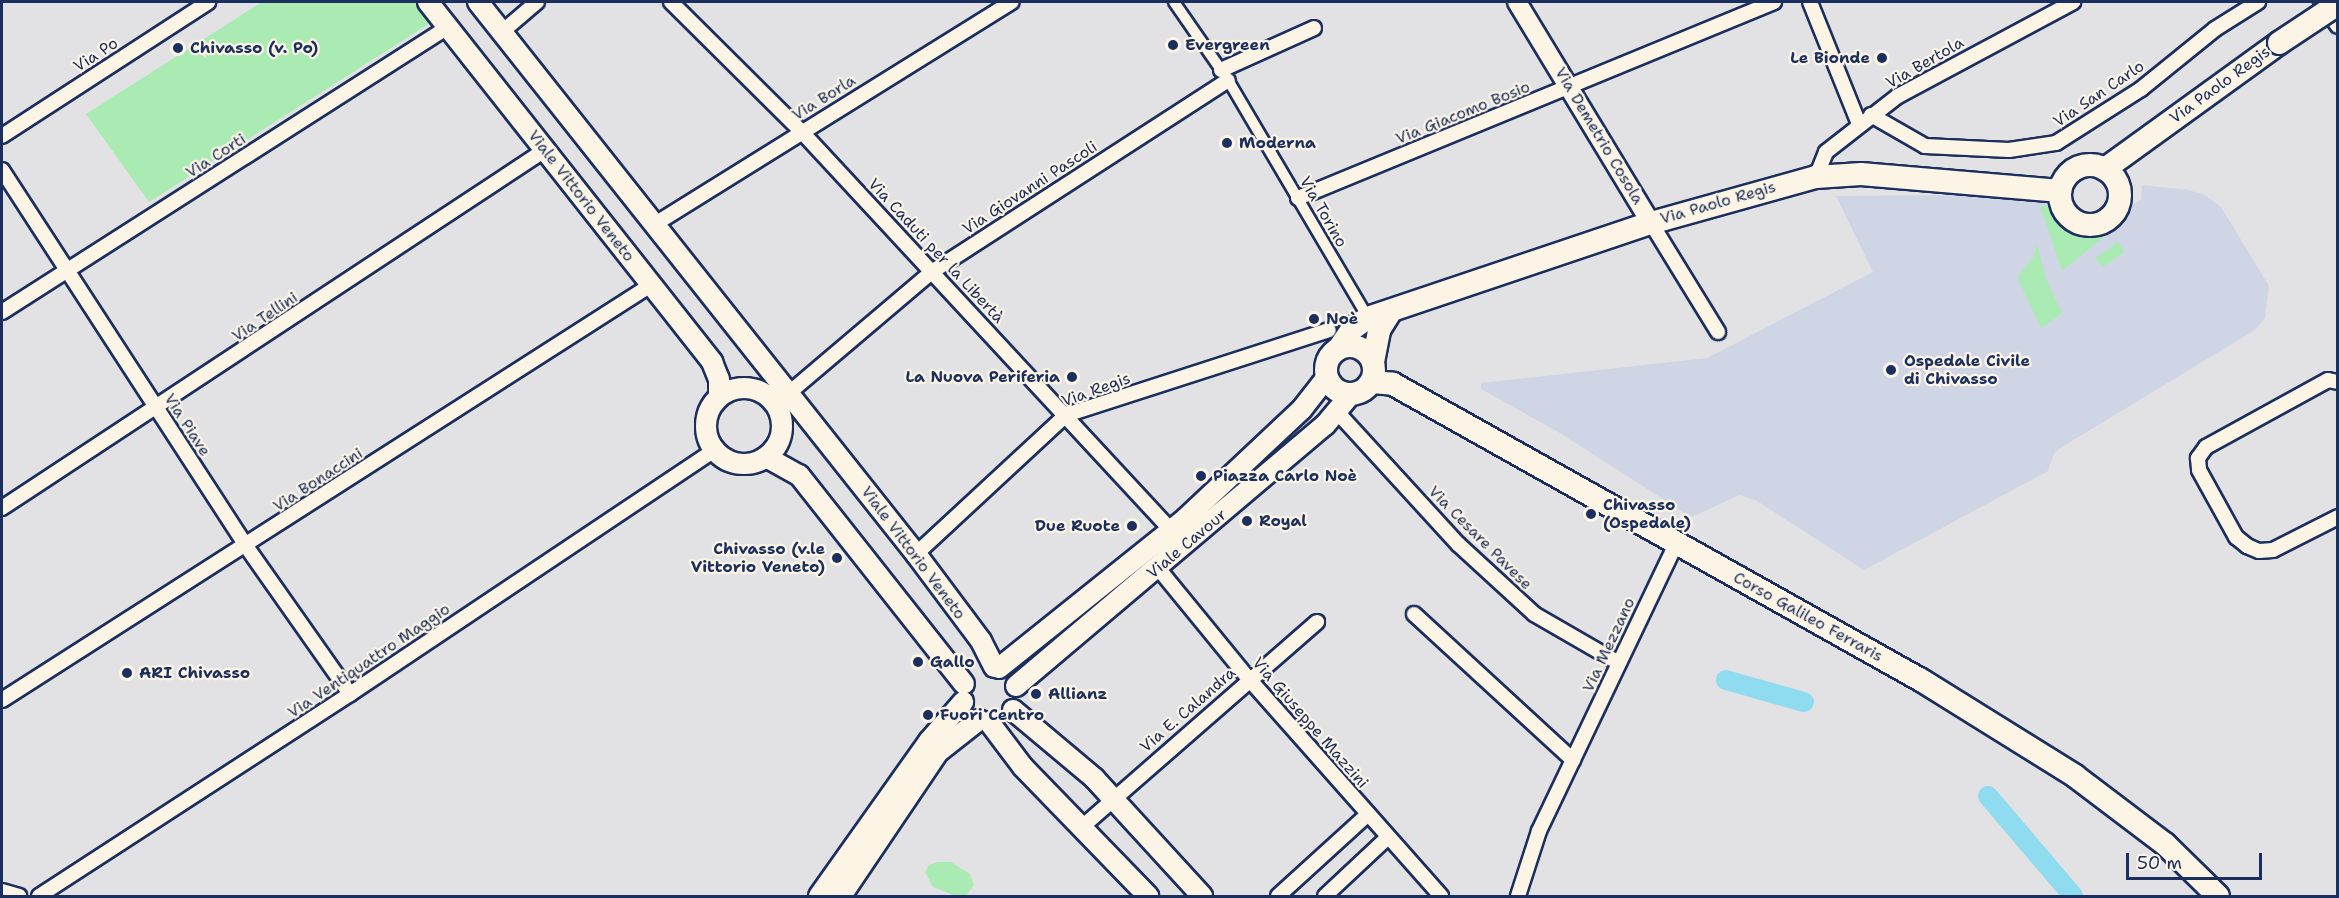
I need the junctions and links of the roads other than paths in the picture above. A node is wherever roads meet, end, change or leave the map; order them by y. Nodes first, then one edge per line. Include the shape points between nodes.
1 (208, 2) edge
2 (428, 2) edge
3 (478, 2) edge
4 (537, 2) edge
5 (671, 2) edge
6 (1012, 2) edge
7 (1174, 2) edge
8 (1517, 2) edge
9 (1774, 2) edge
10 (1810, 2) edge
11 (2073, 2) edge
12 (2258, 2) edge
13 (2321, 2) edge
14 (2337, 4) edge
15 (2337, 26) edge
16 (448, 27) junction
17 (1314, 28) dead end
18 (502, 32) junction
19 (1225, 75) junction
20 (1569, 88) junction
21 (1871, 115) junction
22 (1859, 124) junction
23 (801, 131) junction
24 (2, 136) edge
25 (545, 150) junction
26 (2105, 169) junction
27 (2, 170) edge
28 (1816, 177) junction
29 (2060, 191) junction
30 (1298, 198) junction
31 (1651, 223) junction
32 (655, 224) junction
33 (67, 271) junction
34 (933, 271) junction
35 (651, 285) junction
36 (2, 312) edge
37 (1379, 316) junction
38 (1718, 332) dead end
39 (1335, 339) junction
40 (1372, 372) junction
41 (1327, 377) junction
42 (2337, 382) edge
43 (1351, 394) junction
44 (719, 396) junction
45 (779, 402) junction
46 (157, 408) junction
47 (1338, 413) junction
48 (1066, 415) junction
49 (714, 450) junction
50 (766, 457) junction
51 (2, 508) edge
52 (2337, 517) edge
53 (1171, 530) junction
54 (1676, 544) junction
55 (246, 546) junction
56 (916, 554) junction
57 (1158, 568) junction
58 (1414, 614) dead end
59 (1317, 622) dead end
60 (1619, 663) junction
61 (997, 668) junction
62 (1249, 679) junction
63 (1016, 686) junction
64 (963, 693) junction
65 (350, 694) junction
66 (2, 700) edge
67 (1012, 710) junction
68 (984, 721) junction
69 (1573, 760) junction
70 (1113, 798) junction
71 (1368, 814) junction
72 (1082, 826) junction
73 (1388, 837) junction
74 (2, 891) edge
75 (19, 897) edge
76 (39, 897) edge
77 (819, 897) edge
78 (841, 897) edge
79 (1148, 897) edge
80 (1202, 897) edge
81 (1278, 897) edge
82 (1325, 897) edge
83 (1441, 897) edge
84 (1518, 897) edge
85 (2218, 897) edge

1 - 24 street, Via Po
2 - 16 main road, Viale Vittorio Veneto
3 - 18 main road
4 - 18 street
5 - 23 street, Via Caduti per la Libertà
6 - 23 street, Via Borla
7 - 19 street, Via Torino
8 - 20 street, Via Demetrio Cosola
9 - 20 street, Via Giacomo Bosio
10 - 22 street
11 - 21 street, Via Bertola via 1898,96
12 - 21 street, Via San Carlo via 2214,29 2141,88 2056,143 2009,150 1925,146
13 - 15 street
14 - 26 main road, Via Paolo Regis, bridge
16 - 25 main road, Viale Vittorio Veneto
16 - 33 street, Via Corti
17 - 19 street, Via Giovanni Pascoli
18 - 32 main road
19 - 30 street, Via Torino
19 - 34 street, Via Giovanni Pascoli
20 - 30 street, Via Giacomo Bosio
20 - 31 street, Via Demetrio Cosola
21 - 22 street, Via Bertola
22 - 28 street, Via Bertola via 1826,152
23 - 32 street, Via Borla
23 - 34 street, Via Caduti per la Libertà
25 - 35 main road, Viale Vittorio Veneto
25 - 46 street, Via Tellini
26 - 29 main road via 2086,165 2077,168
26 - 29 main road via 2118,184 2119,204 2099,224 2079,223 2071,218 2064,210
27 - 33 street, Via Piave
28 - 29 main road, Via Paolo Regis via 1861,174
28 - 31 main road, Via Paolo Regis
30 - 37 street, Via Torino
31 - 37 main road, Via Paolo Regis
31 - 38 street, Via Demetrio Cosola
32 - 45 main road via 763,362
33 - 36 street, Via Corti
33 - 46 street, Via Piave
34 - 45 street, Via Giovanni Pascoli
34 - 48 street, Via Caduti per la Libertà
35 - 44 main road, Viale Vittorio Veneto via 712,362 719,379
35 - 55 street, Via Bonaccini
37 - 39 main road
37 - 40 main road
39 - 40 main road via 1364,349
39 - 41 main road
39 - 48 street, Via Regis
40 - 43 main road via 1363,391
40 - 54 main road, Corso Galileo Ferraris
41 - 43 main road via 1336,390
41 - 53 main road, Viale Cavour via 1302,409
42 - 52 street via 2328,380 2206,447 2199,458 2199,470 2236,537 2253,549 2273,550
43 - 47 main road, Viale Cavour
44 - 45 main road via 746,387
44 - 49 main road via 712,405 706,428
45 - 50 main road via 782,433
45 - 56 main road, Viale Vittorio Veneto via 806,414
46 - 51 street, Via Tellini
46 - 55 street, Via Piave
47 - 57 main road, Viale Cavour
47 - 60 street, Via Cesare Pavese via 1458,544 1534,614
48 - 53 street, Via Caduti per la Libertà
48 - 56 street, Via Regis
49 - 50 main road via 733,462 745,464
49 - 65 street, Via Ventiquattro Maggio
50 - 64 main road via 799,475
53 - 61 main road, Viale Cavour
54 - 60 street, Via Mezzano
54 - 85 main road, Corso Galileo Ferraris via 1921,680 2075,776 2165,844
55 - 65 street, Via Piave
55 - 66 street, Via Bonaccini
56 - 61 main road, Viale Vittorio Veneto
57 - 62 street, Via Giuseppe Mazzini
57 - 63 main road, Viale Cavour
58 - 69 street
59 - 62 street, Via E. Calandra
60 - 69 street, Via Mezzano
61 - 63 main road
61 - 64 main road via 976,670
62 - 70 street, Via E. Calandra
62 - 71 street, Via Giuseppe Mazzini
63 - 67 main road
64 - 68 main road
64 - 77 main road
65 - 76 street, Via Ventiquattro Maggio
67 - 68 main road via 998,721
67 - 70 main road
68 - 72 main road
68 - 78 main road via 938,752
69 - 84 street, Via Mezzano via 1539,831
70 - 72 street, Via E. Calandra
70 - 80 main road
71 - 73 street, Via Giuseppe Mazzini
71 - 81 street
72 - 79 main road
73 - 82 street
73 - 83 street, Via Giuseppe Mazzini
74 - 75 street

